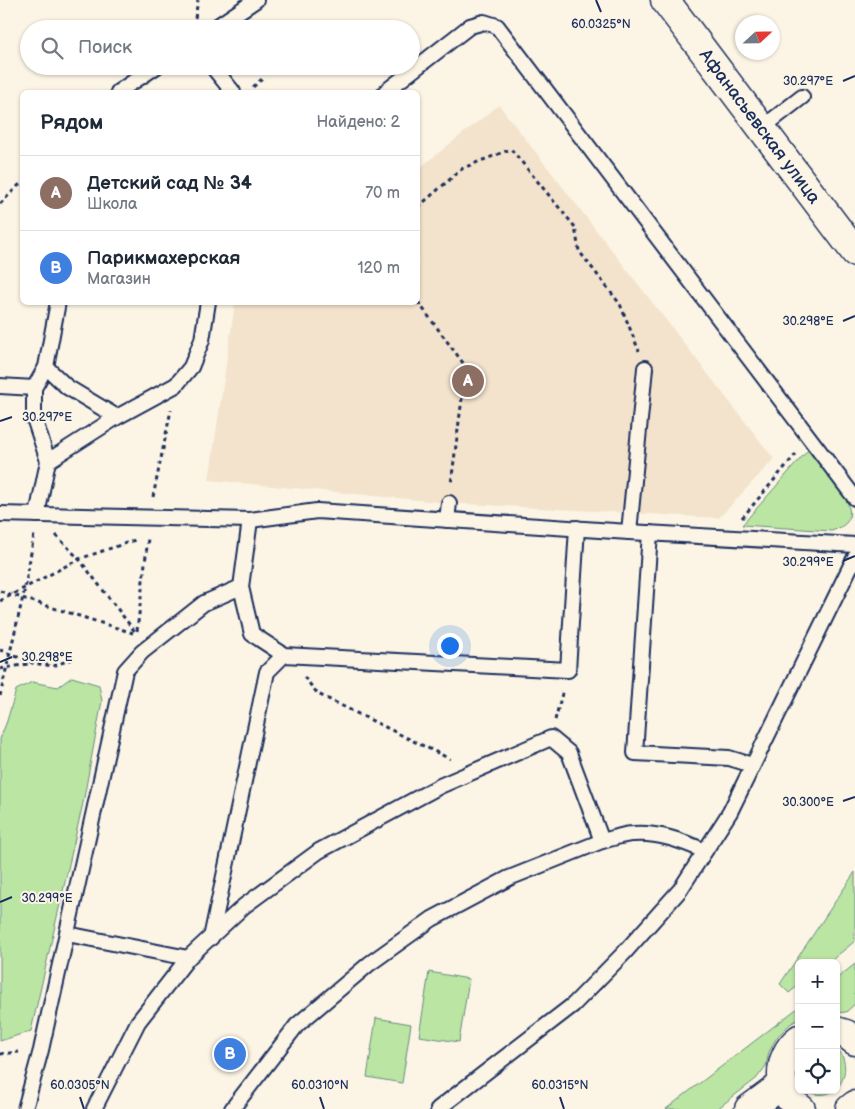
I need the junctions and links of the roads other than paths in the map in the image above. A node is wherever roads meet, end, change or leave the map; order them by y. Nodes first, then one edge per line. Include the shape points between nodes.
1 (256, 0) edge
2 (665, 0) edge
3 (226, 20) edge
4 (420, 65) edge
5 (144, 75) edge
6 (219, 75) edge
7 (407, 75) edge
8 (121, 90) edge
9 (231, 90) edge
10 (388, 90) edge
11 (802, 97) dead end
12 (762, 128) junction
13 (855, 252) edge
14 (57, 305) edge
15 (208, 305) edge
16 (46, 367) junction
17 (645, 368) road end
18 (0, 386) edge
19 (34, 388) junction
20 (117, 418) junction
21 (48, 461) junction
22 (855, 498) edge
23 (448, 503) road end
24 (0, 514) edge
25 (37, 515) junction
26 (250, 520) junction
27 (447, 520) junction
28 (577, 528) junction
29 (628, 532) junction
30 (650, 534) junction
31 (855, 545) edge
32 (855, 558) edge
33 (241, 587) junction
34 (284, 655) junction
35 (752, 764) junction
36 (602, 841) junction
37 (705, 851) junction
38 (67, 934) junction
39 (210, 938) junction
40 (188, 958) junction
41 (840, 1032) edge
42 (855, 1041) edge
43 (795, 1042) edge
44 (792, 1102) edge
45 (855, 1105) edge
46 (25, 1109) edge
47 (94, 1109) edge
48 (232, 1109) edge
49 (438, 1109) edge
50 (749, 1109) edge
51 (850, 1109) edge

1 - 3 lane
2 - 12 street, Афанасьевская улица
4 - 22 lane via 470,26 484,22 497,26
5 - 8 lane
6 - 9 lane
7 - 10 lane
11 - 12 lane
12 - 13 street, Афанасьевская улица
14 - 16 lane
15 - 20 lane via 202,340 191,367 176,385
16 - 19 lane
16 - 20 lane via 67,387
17 - 29 lane
18 - 19 lane
19 - 21 lane via 34,418
20 - 21 lane
21 - 25 lane
23 - 27 lane
24 - 25 lane
25 - 26 lane
26 - 27 lane via 317,511
26 - 33 lane
27 - 28 lane
28 - 29 lane
28 - 34 lane via 568,670
29 - 30 lane
30 - 31 lane
30 - 35 lane via 635,753 729,758
32 - 35 lane
33 - 34 lane via 252,634
33 - 38 lane via 204,603 142,652 125,671
34 - 39 lane via 267,672
35 - 37 lane via 730,812
36 - 37 lane via 632,834 659,835
36 - 39 lane via 569,753 551,738 440,786 319,851 244,906
36 - 48 lane via 509,878 432,919 368,964 297,1025
37 - 49 lane via 680,890 573,1005
38 - 40 lane
38 - 46 lane
39 - 40 lane
40 - 47 lane via 138,1022
41 - 42 street
43 - 44 street via 785,1055 782,1069
44 - 50 street
45 - 51 street

